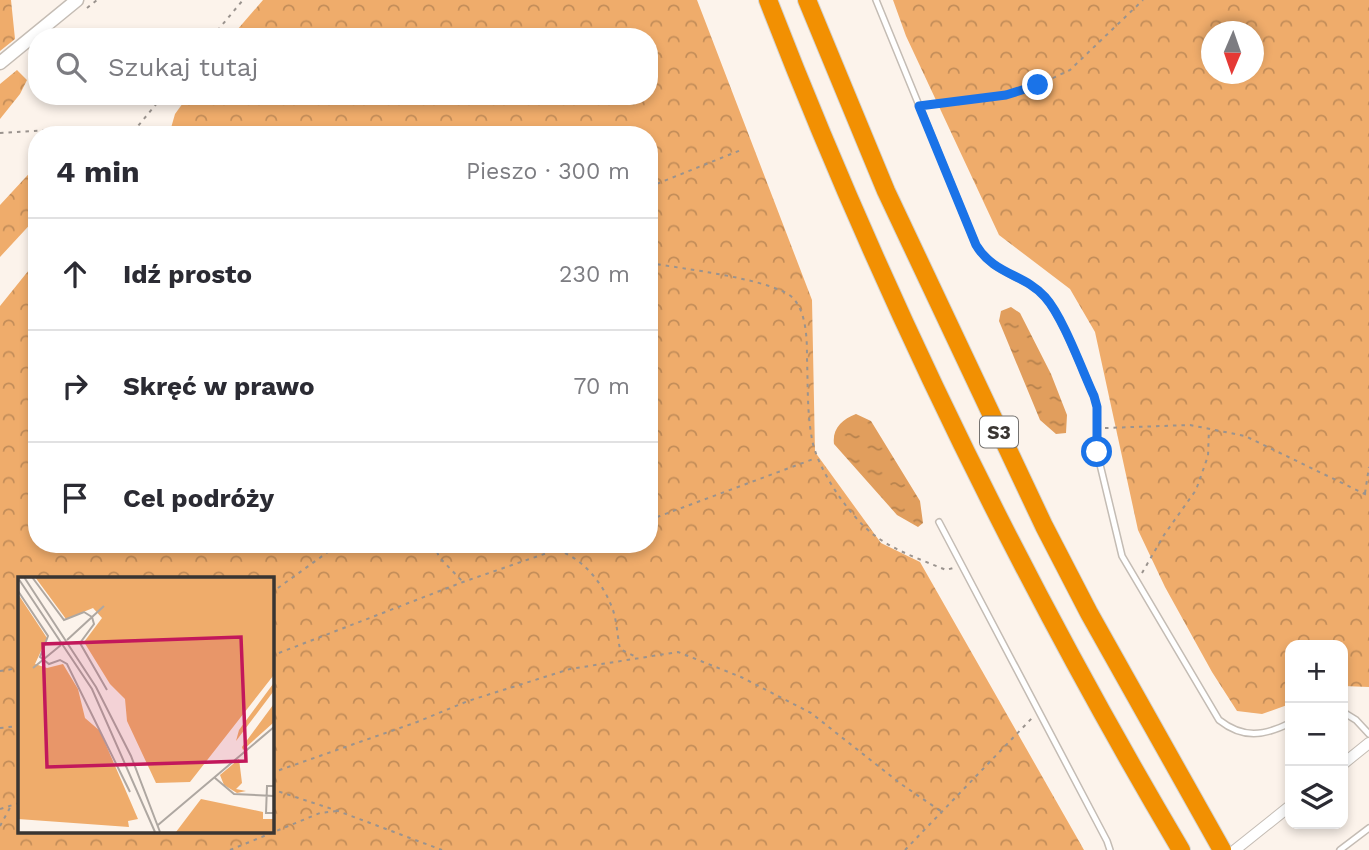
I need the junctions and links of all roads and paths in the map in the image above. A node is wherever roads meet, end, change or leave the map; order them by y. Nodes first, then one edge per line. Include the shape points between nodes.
1 (77, 0) edge
2 (243, 0) edge
3 (768, 0) edge
4 (807, 0) edge
5 (876, 0) edge
6 (1143, 0) edge
7 (43, 28) edge
8 (220, 28) edge
9 (28, 40) edge
10 (0, 63) edge
11 (155, 105) edge
12 (919, 106) junction
13 (137, 126) edge
14 (28, 131) edge
15 (0, 133) edge
16 (741, 150) dead end
17 (658, 183) edge
18 (658, 264) edge
19 (1209, 427) junction
20 (1097, 428) junction
21 (816, 458) junction
22 (1369, 467) edge
23 (1365, 494) junction
24 (1369, 496) edge
25 (658, 517) edge
26 (939, 522) dead end
27 (327, 553) edge
28 (437, 553) edge
29 (547, 553) edge
30 (565, 553) edge
31 (961, 565) junction
32 (463, 582) junction
33 (1136, 583) junction
34 (273, 592) edge
35 (273, 655) edge
36 (639, 659) junction
37 (18, 668) edge
38 (0, 671) edge
39 (1039, 712) junction
40 (1348, 715) edge
41 (1285, 725) edge
42 (18, 726) edge
43 (0, 728) edge
44 (1369, 734) edge
45 (1369, 743) edge
46 (1348, 760) edge
47 (273, 772) edge
48 (273, 790) edge
49 (18, 803) edge
50 (11, 806) junction
51 (0, 809) edge
52 (1285, 810) edge
53 (338, 811) junction
54 (942, 812) junction
55 (0, 826) edge
56 (1369, 828) edge
57 (230, 850) edge
58 (442, 850) edge
59 (905, 850) edge
60 (1110, 850) edge
61 (1181, 850) edge
62 (1222, 850) edge
63 (1235, 850) edge
64 (1340, 850) edge

1 - 7 street
2 - 8 path
3 - 61 highway, S3 via 895,304 993,509
4 - 62 highway, S3 via 886,191 1044,526
5 - 12 lane
6 - 12 path via 1070,70 1006,95
9 - 10 street
11 - 13 path
12 - 20 lane via 983,257 1034,287 1054,309 1094,396
14 - 15 path
16 - 17 path
18 - 21 path via 745,279 793,298 807,341 809,422
19 - 20 path
19 - 23 path via 1259,441
19 - 33 path via 1208,456 1196,490
20 - 33 lane via 1097,452 1115,533
21 - 25 path
21 - 31 path via 855,516 873,534 946,570
22 - 23 path
23 - 24 path
26 - 31 lane
27 - 34 path
28 - 32 path
29 - 32 path
30 - 36 path via 591,571 612,605 620,649
31 - 39 lane
32 - 35 path
33 - 41 lane via 1219,720 1240,733 1255,735
36 - 47 path via 570,669
36 - 54 path via 678,652 741,677 811,713
37 - 38 path
39 - 54 path
39 - 60 lane
40 - 44 lane
42 - 43 path
45 - 46 street
48 - 53 path
49 - 50 path
50 - 51 path
50 - 55 path
52 - 63 street
53 - 57 path via 320,813
53 - 58 path
54 - 59 path
56 - 64 lane

